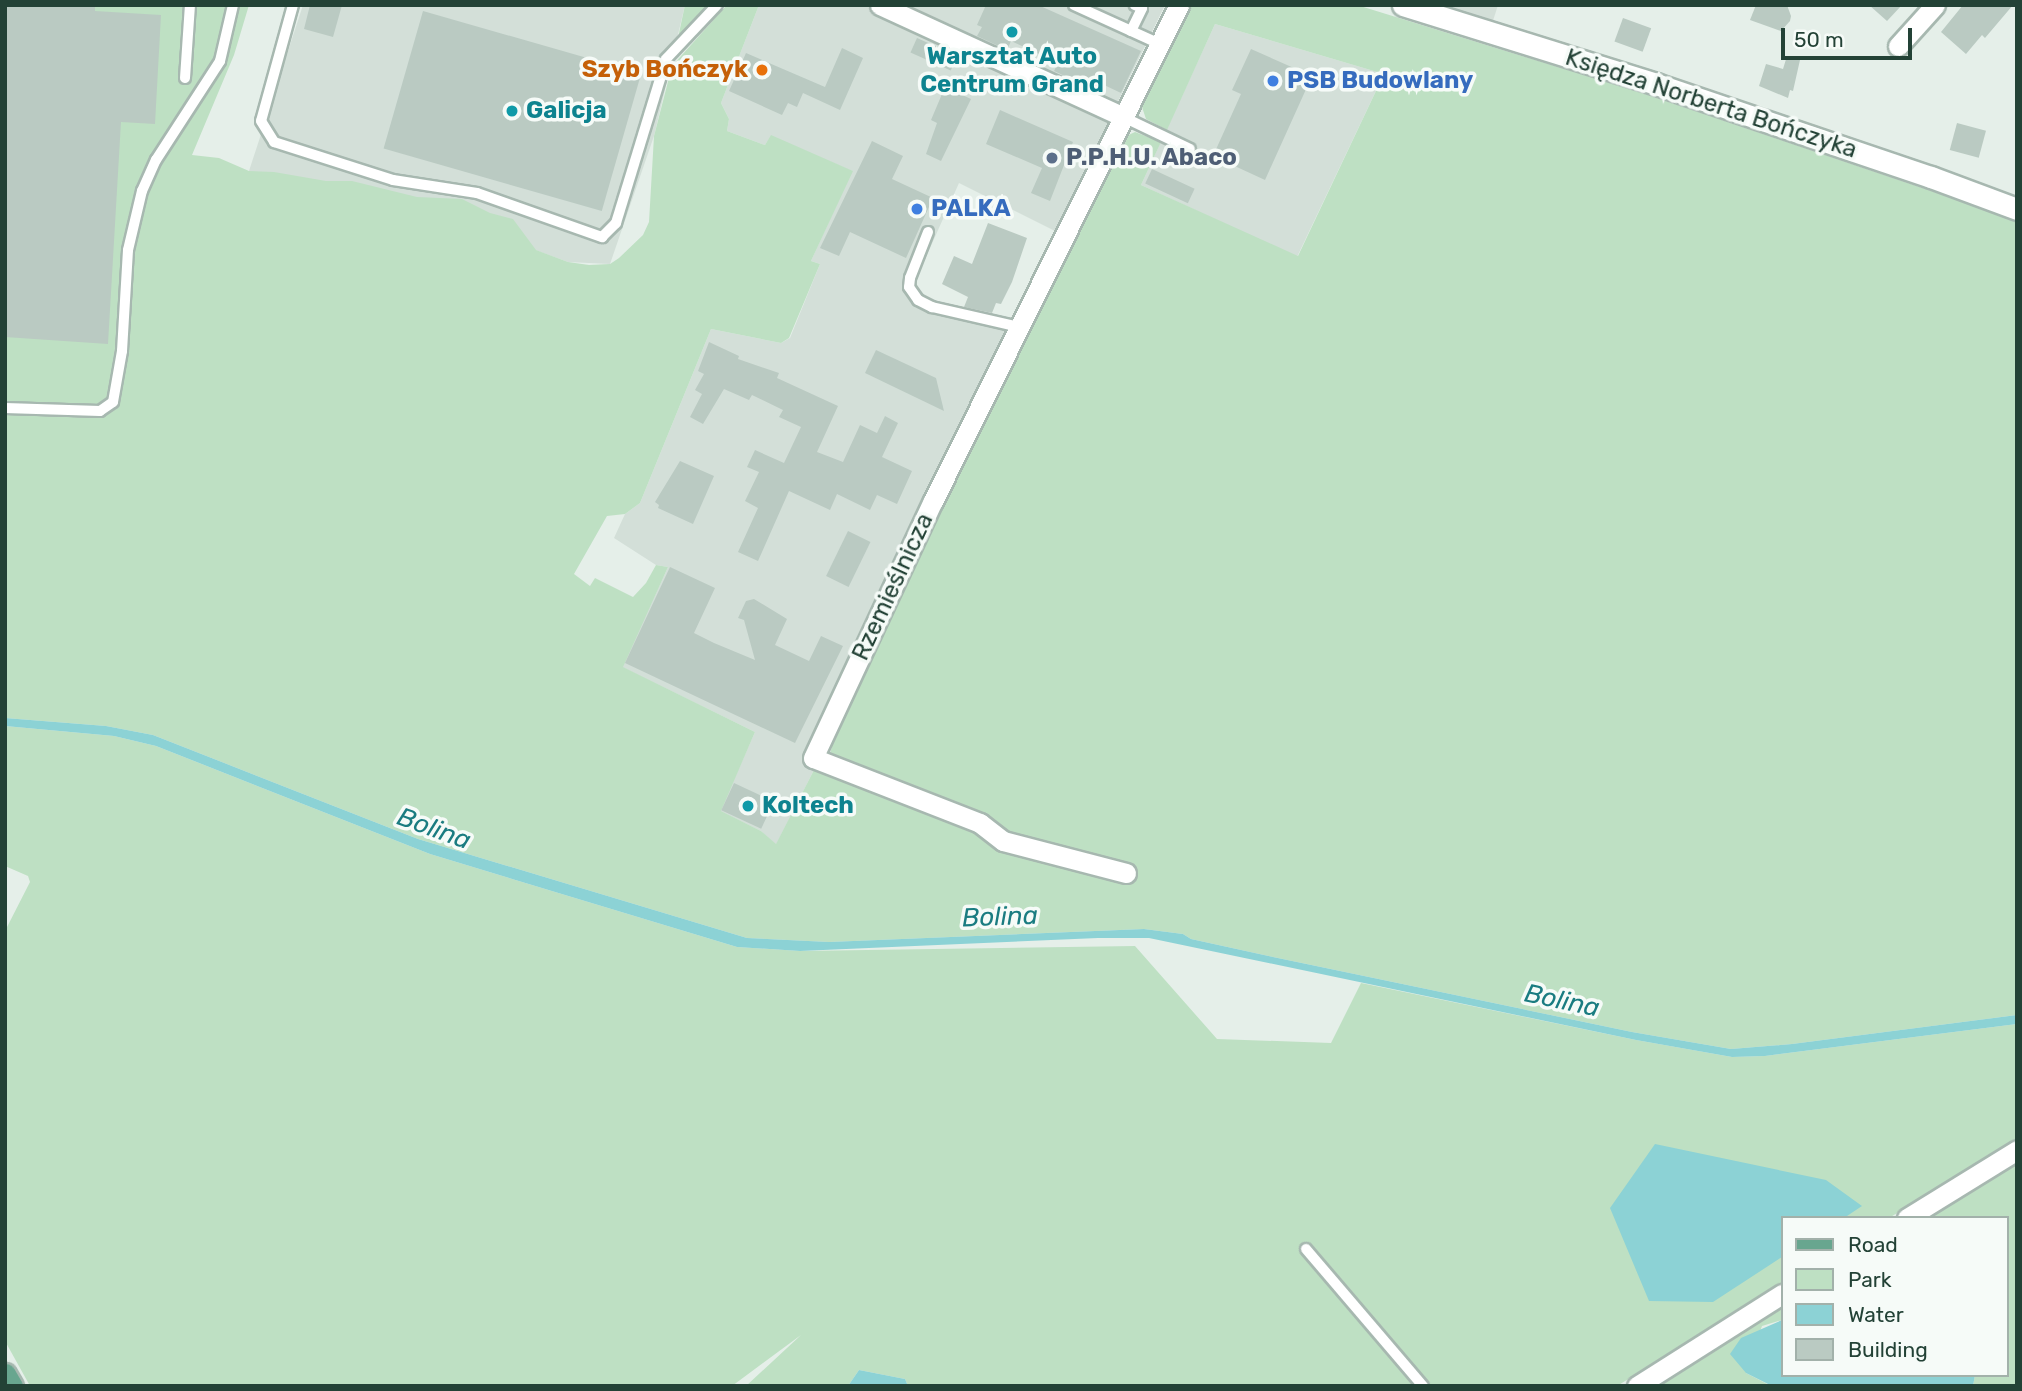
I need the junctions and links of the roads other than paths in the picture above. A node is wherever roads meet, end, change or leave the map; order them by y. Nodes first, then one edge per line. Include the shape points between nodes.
1 (190, 5) edge
2 (233, 5) edge
3 (293, 5) edge
4 (717, 5) edge
5 (880, 5) edge
6 (1074, 5) edge
7 (1135, 5) edge
8 (1179, 5) edge
9 (1404, 5) edge
10 (1935, 5) edge
11 (1131, 31) junction
12 (1160, 44) junction
13 (1898, 46) dead end
14 (185, 78) dead end
15 (1124, 117) junction
16 (1190, 149) dead end
17 (2017, 209) edge
18 (928, 232) dead end
19 (1019, 327) junction
20 (5, 408) edge
21 (1126, 873) dead end
22 (2017, 1150) edge
23 (1910, 1216) edge
24 (1306, 1249) dead end
25 (1780, 1295) edge
26 (5, 1374) edge
27 (12, 1386) edge
28 (1423, 1386) edge
29 (1637, 1386) edge

1 - 14 lane
2 - 20 lane via 220,61 156,160 142,191 128,250 122,351 113,402 100,411
3 - 4 lane via 261,121 274,142 393,180 477,193 602,237 617,223 666,60
5 - 15 street
6 - 11 lane
7 - 11 lane via 1142,8
8 - 12 street, Rzemieślnicza
9 - 17 street, Księdza Norberta Bończyka via 1656,84
10 - 13 street
11 - 12 lane
12 - 15 street, Rzemieślnicza
15 - 16 lane
15 - 19 street, Rzemieślnicza
18 - 19 lane via 910,278 909,287 918,300
19 - 21 street, Rzemieślnicza via 813,758 980,823 1003,841
22 - 23 street
24 - 28 lane
25 - 29 street
26 - 27 main road

